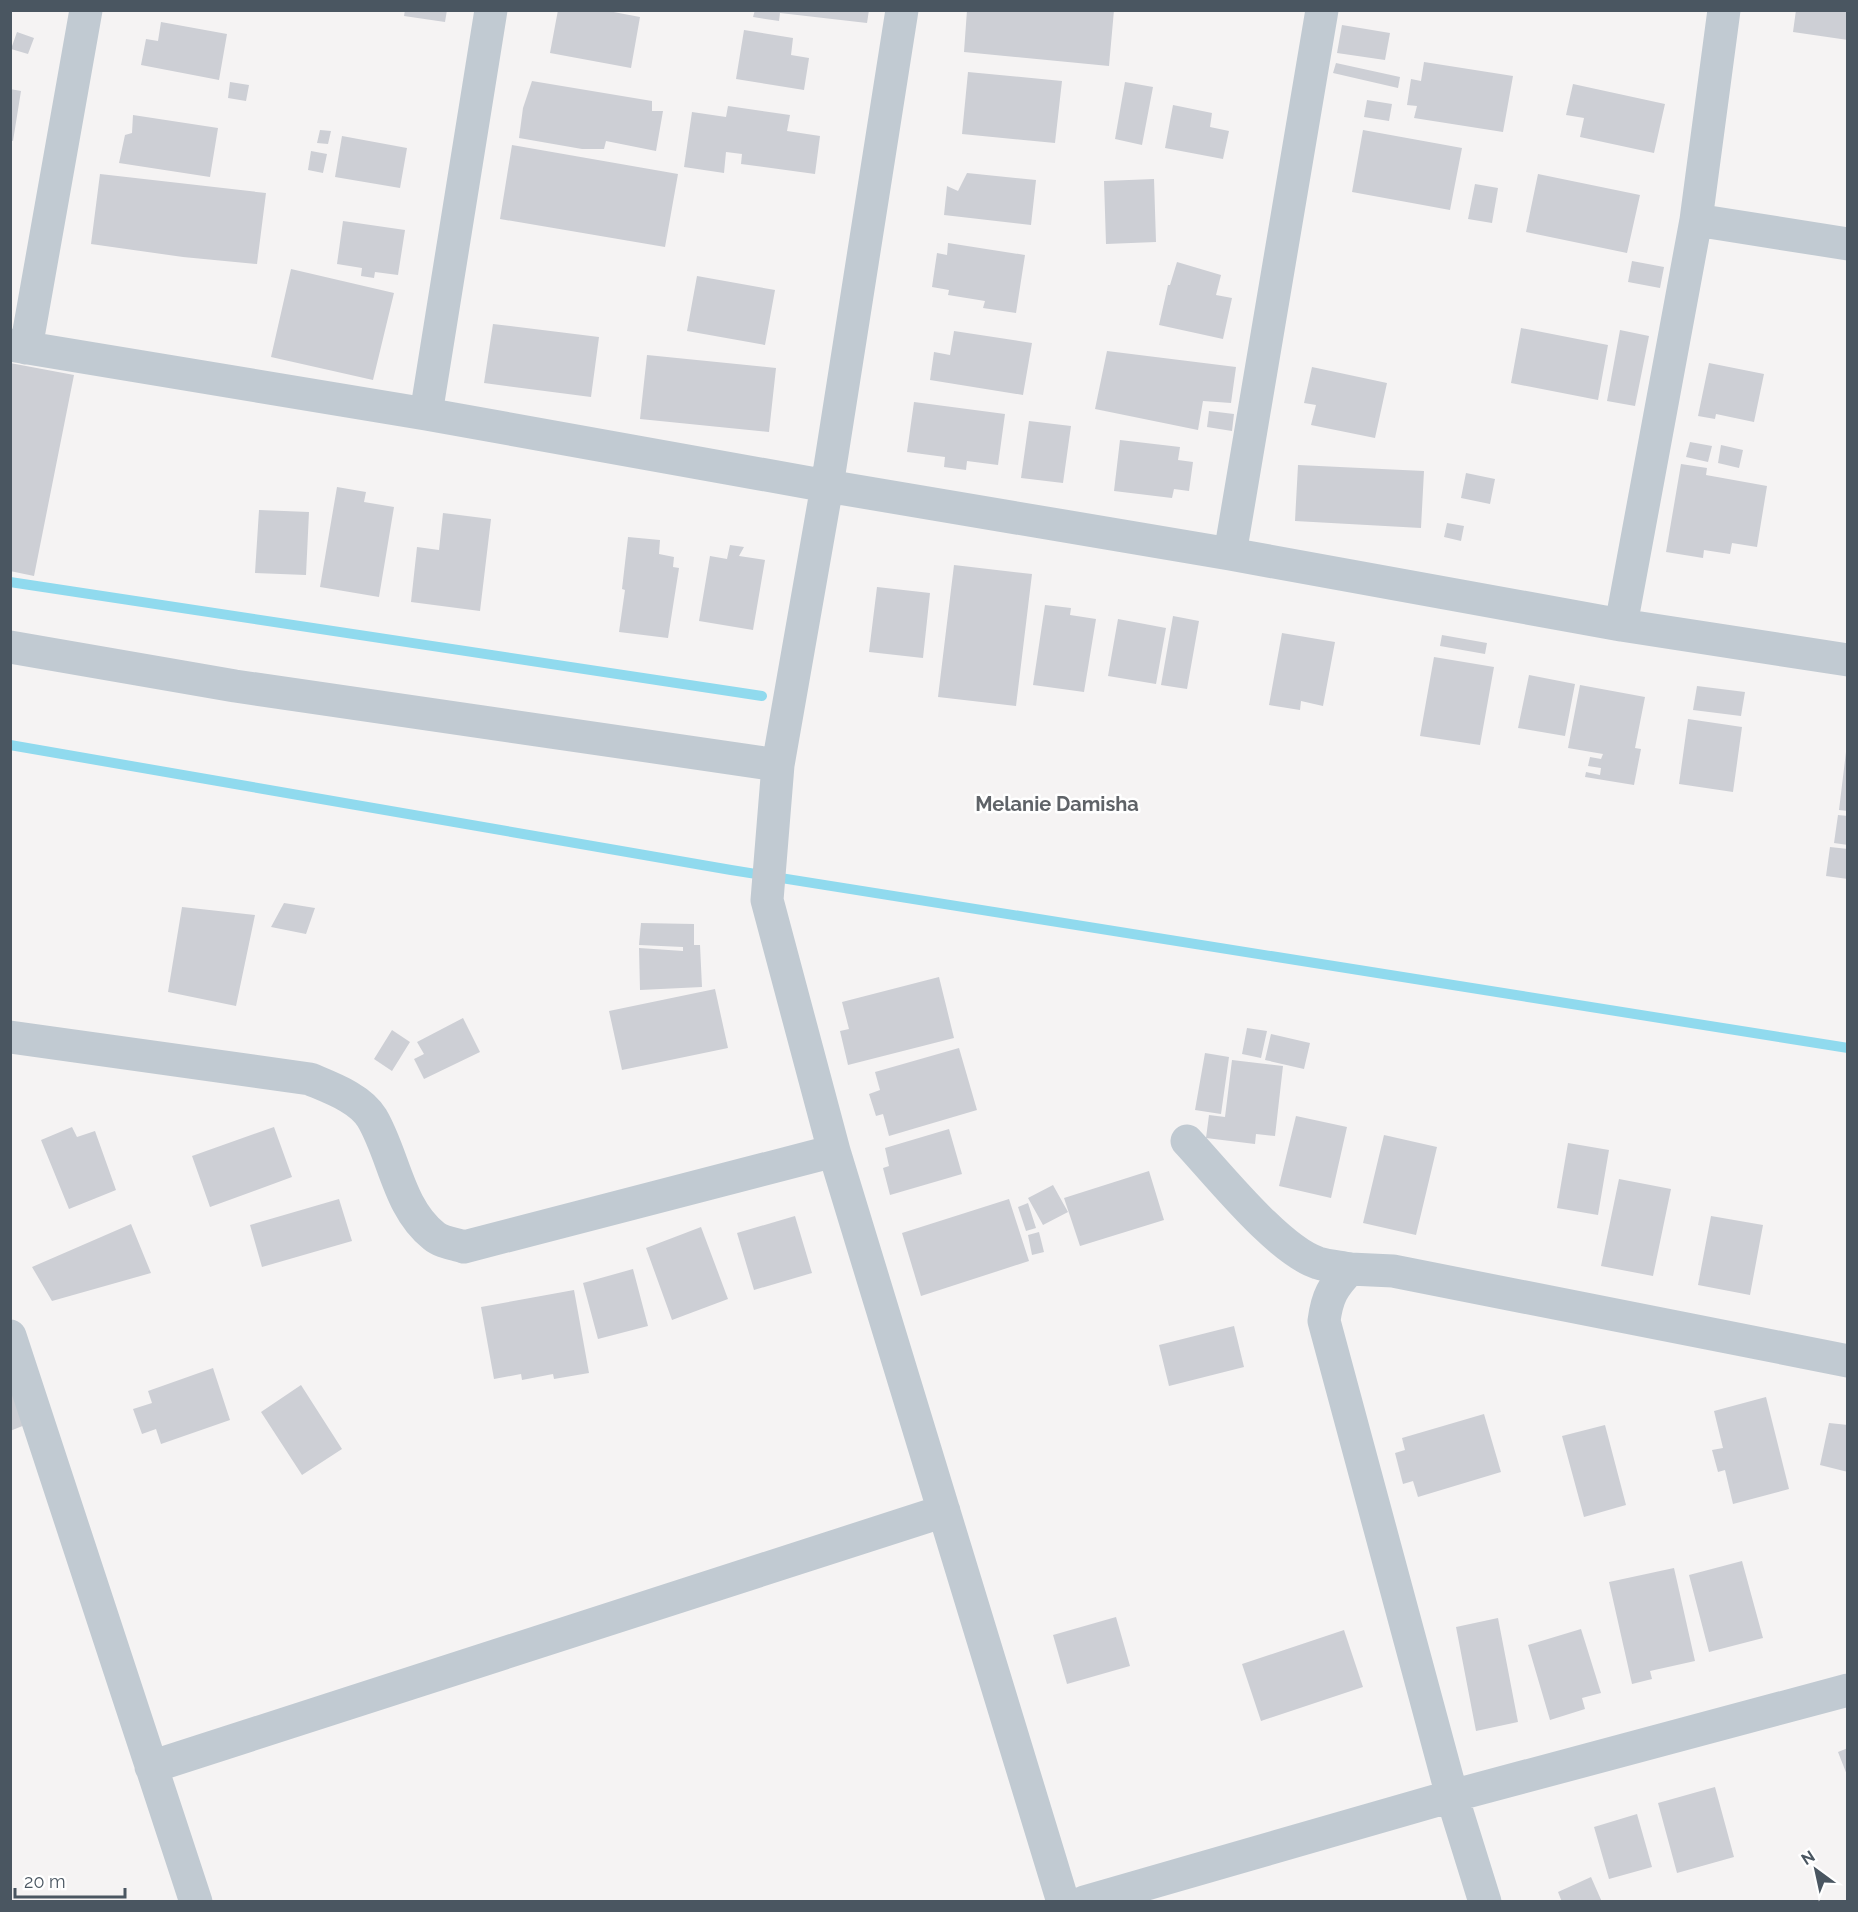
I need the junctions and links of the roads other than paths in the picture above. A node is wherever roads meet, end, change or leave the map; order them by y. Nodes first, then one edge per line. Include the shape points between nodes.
1 (86, 10) edge
2 (491, 10) edge
3 (902, 10) edge
4 (1322, 10) edge
5 (1724, 10) edge
6 (1696, 220) junction
7 (1848, 244) edge
8 (18, 347) edge
9 (426, 414) junction
10 (827, 486) junction
11 (1230, 554) junction
12 (1621, 625) junction
13 (10, 647) edge
14 (1848, 660) edge
15 (778, 765) junction
16 (10, 1037) edge
17 (1187, 1141) dead end
18 (834, 1151) junction
19 (1350, 1269) junction
20 (10, 1336) edge
21 (1848, 1362) edge
22 (944, 1511) junction
23 (1848, 1690) edge
24 (151, 1767) junction
25 (1452, 1797) junction
26 (196, 1902) edge
27 (1063, 1902) edge
28 (1084, 1902) edge
29 (1485, 1902) edge

1 - 8 street
2 - 9 street
3 - 10 street
4 - 11 street
5 - 6 street
6 - 7 street
6 - 12 street
8 - 9 street
9 - 10 street
10 - 11 street
10 - 15 street
11 - 12 street
12 - 14 street
13 - 15 street via 235,686
15 - 18 street via 767,900
16 - 18 street via 310,1079 345,1093 371,1117 418,1220 435,1237 464,1247
17 - 19 street via 1264,1224 1295,1250 1317,1263
18 - 22 street
19 - 21 street via 1394,1271
19 - 25 street via 1327,1301 1324,1321
20 - 24 street
22 - 24 street
22 - 27 street
23 - 25 street
24 - 26 street
25 - 28 street
25 - 29 street

